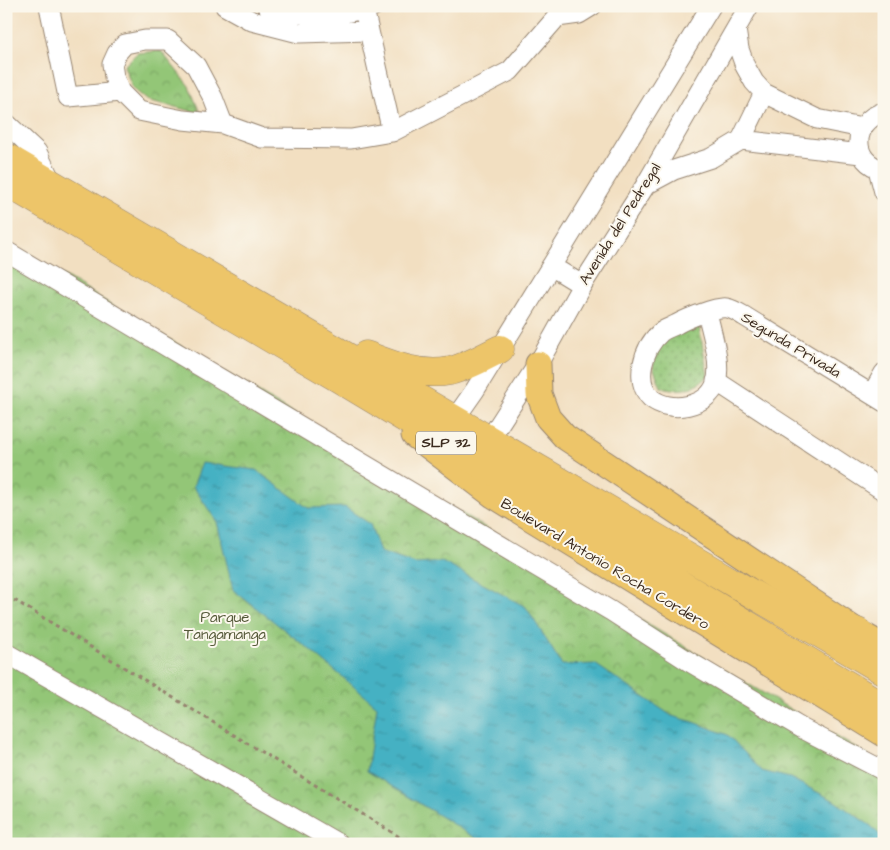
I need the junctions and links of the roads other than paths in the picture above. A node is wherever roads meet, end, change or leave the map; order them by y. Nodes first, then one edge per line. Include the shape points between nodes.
1 (49, 6) edge
2 (225, 6) edge
3 (268, 6) edge
4 (592, 6) edge
5 (711, 6) edge
6 (749, 6) edge
7 (369, 8) edge
8 (556, 12) edge
9 (252, 21) junction
10 (736, 29) junction
11 (369, 31) junction
12 (120, 92) junction
13 (764, 94) junction
14 (884, 112) edge
15 (817, 119) junction
16 (6, 123) edge
17 (223, 124) junction
18 (862, 128) junction
19 (392, 132) junction
20 (741, 140) junction
21 (809, 148) junction
22 (861, 154) junction
23 (6, 157) edge
24 (881, 170) edge
25 (6, 182) edge
26 (52, 185) junction
27 (645, 186) junction
28 (884, 192) edge
29 (6, 251) edge
30 (551, 266) junction
31 (582, 284) junction
32 (706, 312) junction
33 (298, 329) junction
34 (500, 349) junction
35 (538, 364) junction
36 (884, 373) edge
37 (338, 378) junction
38 (716, 381) junction
39 (878, 398) edge
40 (454, 420) junction
41 (489, 440) junction
42 (884, 491) edge
43 (745, 590) junction
44 (858, 632) junction
45 (884, 647) edge
46 (6, 653) edge
47 (884, 672) edge
48 (884, 707) edge
49 (884, 734) edge
50 (884, 770) edge
51 (339, 844) edge

1 - 12 street via 68,97
2 - 9 street
3 - 7 street via 293,14 325,14
3 - 9 street
4 - 8 street via 579,14
5 - 30 street
6 - 10 street, Avenida del Pedregal
7 - 11 street
8 - 19 street via 510,71
9 - 11 street via 300,33
10 - 13 street via 745,66
10 - 27 street, Avenida del Pedregal
11 - 19 street
12 - 17 street via 139,110 183,120
12 - 17 street via 112,64 125,44 168,40 196,66
13 - 15 street
13 - 20 street
14 - 18 street via 876,114
15 - 18 street
15 - 21 street
16 - 26 street via 37,152
17 - 19 street via 262,138 352,139
18 - 22 street via 858,141
20 - 21 street
20 - 27 street via 711,158 674,170
21 - 22 street
22 - 24 street
23 - 26 highway, SLP 32
24 - 28 street
25 - 37 highway, SLP 32
26 - 33 highway, SLP 32
27 - 31 street, Avenida del Pedregal
29 - 50 street via 803,729
30 - 31 street
30 - 34 street
31 - 35 street, Avenida del Pedregal
32 - 38 street via 715,345
32 - 38 street via 660,333 646,351 642,378 651,397 680,407 702,399 711,392
32 - 39 street, Segunda Privada via 726,307
33 - 34 highway via 413,370 449,371
33 - 40 highway, SLP 32
34 - 40 street
35 - 41 street, Avenida del Pedregal
35 - 44 main road via 539,394 548,418 565,437
36 - 39 street, Segunda Privada
37 - 48 highway, SLP 32
37 - 49 main road, Boulevard Antonio Rocha Cordero via 492,496
38 - 42 street
40 - 41 highway, SLP 32
41 - 43 highway, SLP 32
43 - 44 highway
43 - 47 highway, SLP 32
44 - 45 main road
46 - 51 street

